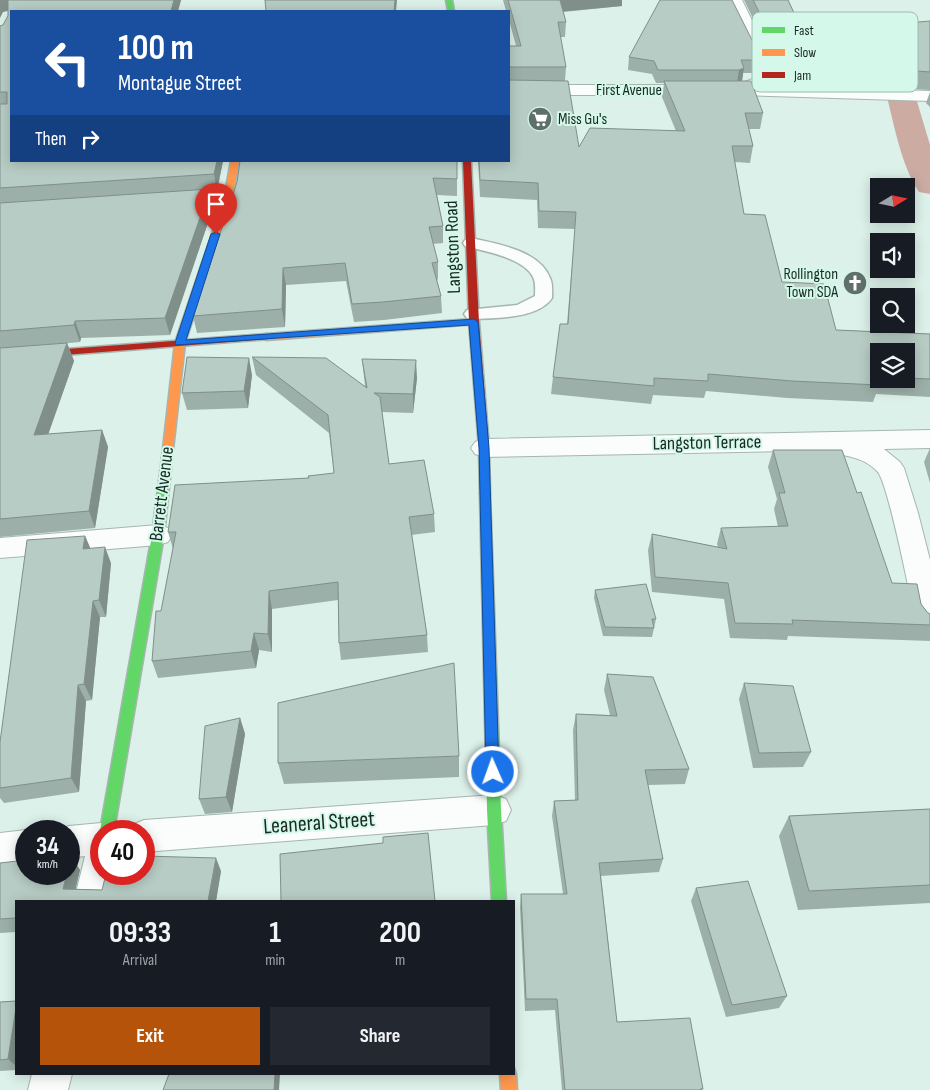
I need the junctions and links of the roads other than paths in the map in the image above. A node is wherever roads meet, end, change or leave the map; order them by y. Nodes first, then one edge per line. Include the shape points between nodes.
1 (734, 0) edge
2 (752, 37) edge
3 (752, 85) edge
4 (510, 90) edge
5 (739, 90) junction
6 (752, 90) edge
7 (799, 92) edge
8 (930, 96) edge
9 (234, 162) edge
10 (467, 162) edge
11 (228, 198) junction
12 (208, 200) edge
13 (471, 243) junction
14 (473, 318) junction
15 (180, 343) junction
16 (0, 357) edge
17 (930, 439) edge
18 (817, 441) junction
19 (484, 448) junction
20 (158, 534) junction
21 (0, 548) edge
22 (930, 619) edge
23 (494, 810) junction
24 (110, 820) edge
25 (155, 835) edge
26 (15, 847) edge
27 (0, 848) edge
28 (96, 885) edge
29 (92, 900) edge
30 (499, 900) edge
31 (52, 1075) edge
32 (508, 1075) edge
33 (48, 1090) edge
34 (509, 1090) edge

1 - 2 street
3 - 5 street
4 - 5 street, First Avenue
5 - 6 street, First Avenue
7 - 8 street, First Avenue
9 - 11 street, Barrett Avenue
10 - 13 street, Langston Road
11 - 12 street
11 - 15 street, Barrett Avenue
13 - 14 street, Langston Road
13 - 14 lane via 528,262 542,278 544,298 535,305 514,311
14 - 15 street
14 - 19 street, Langston Road
15 - 16 street
15 - 20 street, Barrett Avenue
17 - 18 street, Langston Terrace
18 - 19 street, Langston Terrace
18 - 22 street via 871,452 891,468
19 - 23 street, Langston Road
20 - 21 street
20 - 24 street, Barrett Avenue
23 - 25 street, Leaneral Street
23 - 30 street, Langston Road
26 - 27 street
28 - 29 street
31 - 33 street
32 - 34 street

